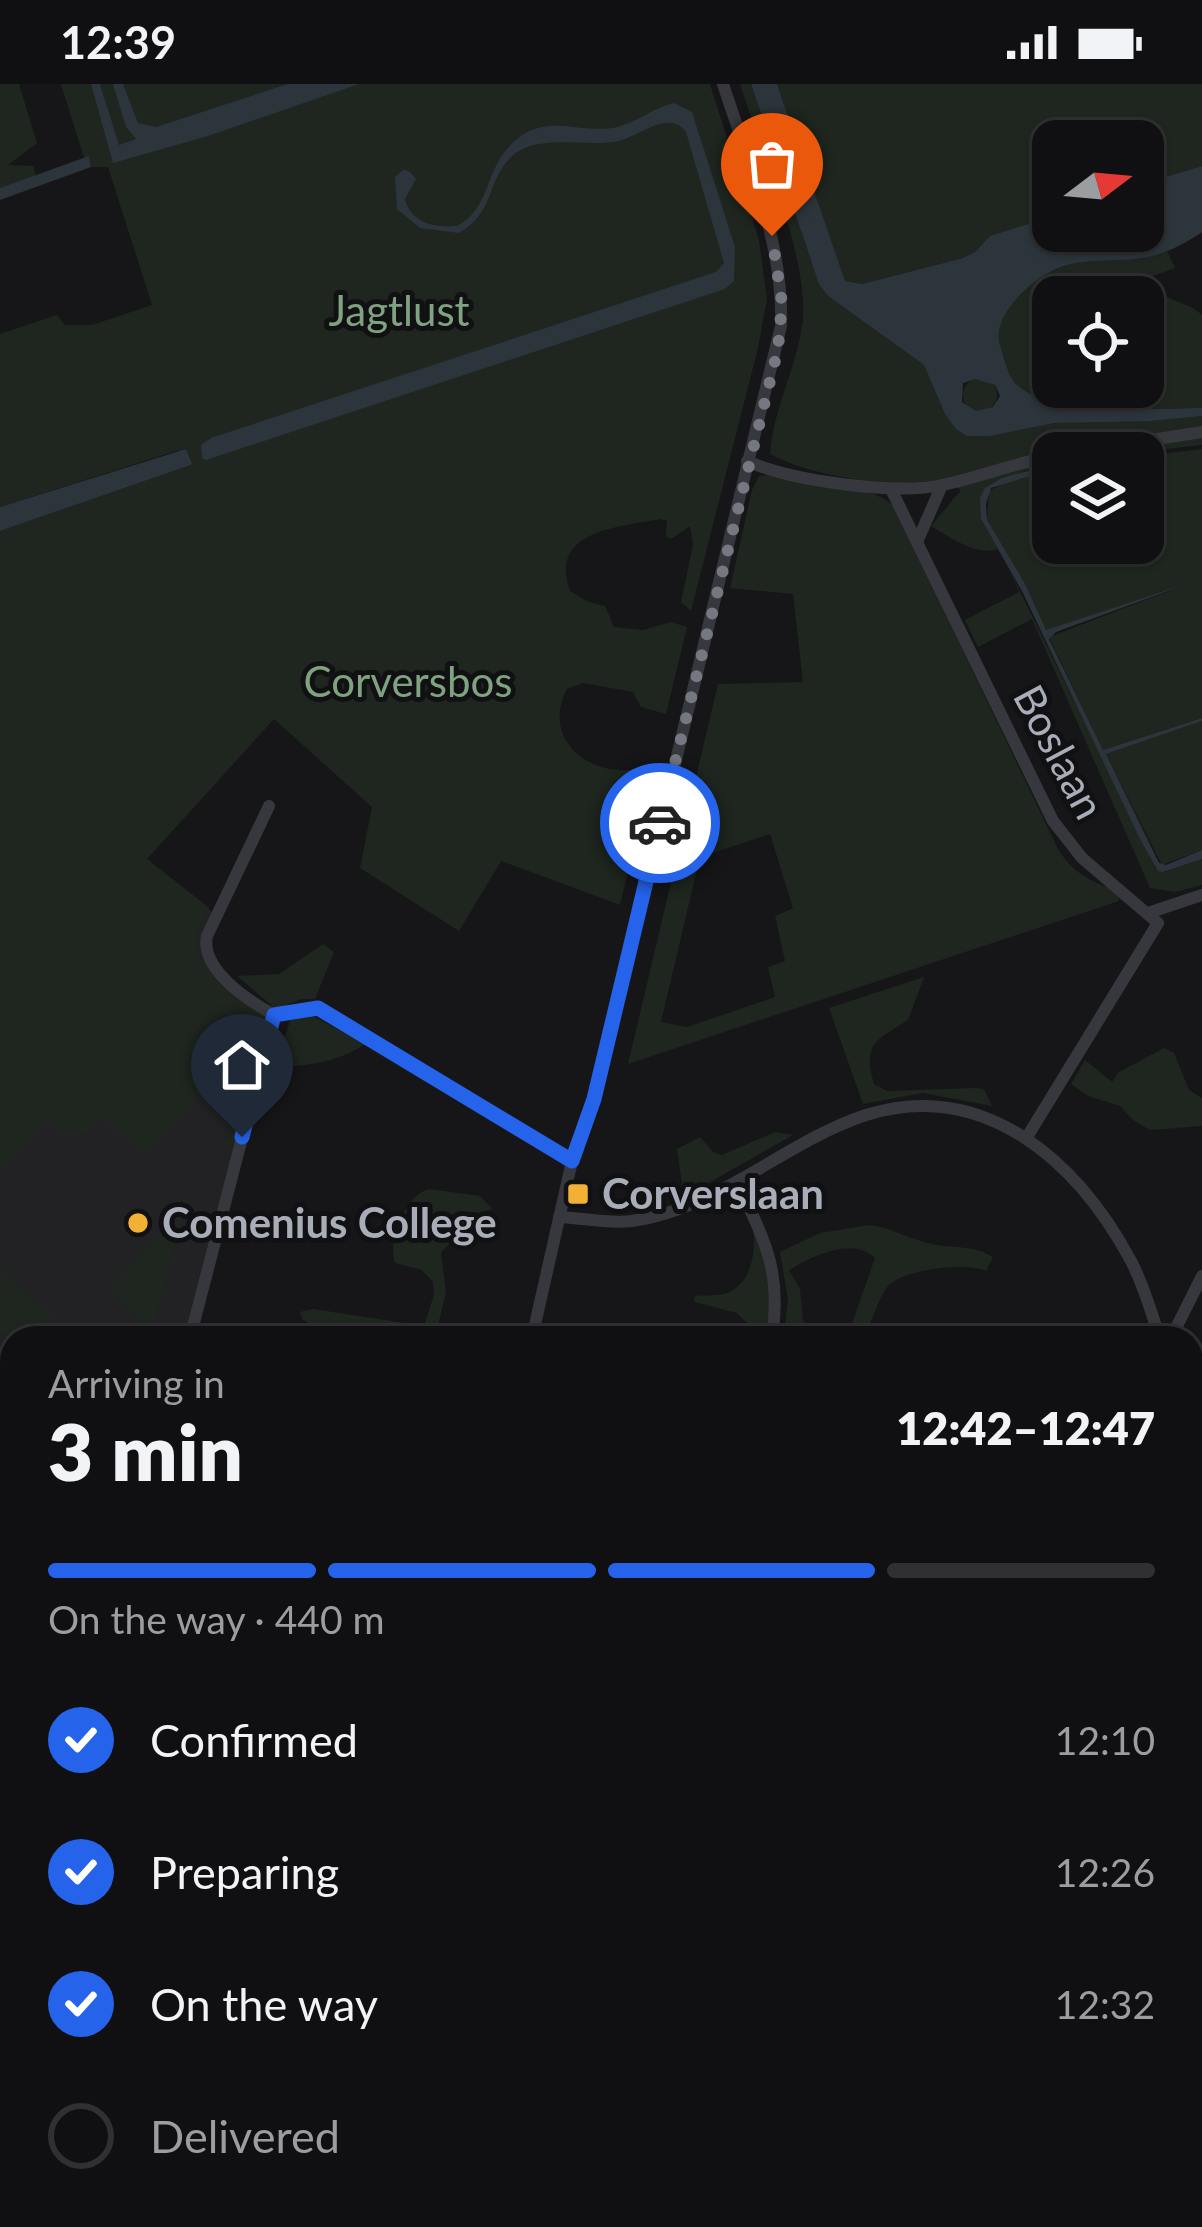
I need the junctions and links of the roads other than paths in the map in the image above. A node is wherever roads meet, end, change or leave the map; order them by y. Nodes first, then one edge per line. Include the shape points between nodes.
1 (723, 84) edge
2 (1202, 432) edge
3 (1164, 438) edge
4 (747, 461) junction
5 (1032, 461) edge
6 (942, 485) junction
7 (891, 489) junction
8 (916, 542) junction
9 (269, 806) dead end
10 (1202, 895) edge
11 (1148, 913) junction
12 (274, 1015) junction
13 (1027, 1136) junction
14 (572, 1161) junction
15 (737, 1181) junction
16 (559, 1217) junction
17 (1202, 1276) edge
18 (193, 1326) edge
19 (535, 1326) edge
20 (774, 1326) edge
21 (1156, 1326) edge
22 (1177, 1326) edge

1 - 4 street via 772,236 782,303 778,349
2 - 3 street
4 - 7 street
4 - 14 street via 594,1099
5 - 6 street
6 - 7 street
6 - 8 street
7 - 8 street, Boslaan
8 - 11 street, Boslaan via 1062,835
9 - 12 street via 204,951
10 - 11 street
11 - 13 street via 1158,923
12 - 14 street via 318,1008
12 - 18 street
13 - 15 street via 960,1109 910,1106 836,1128
13 - 21 street via 1109,1223
14 - 16 street
15 - 16 street via 695,1204 628,1222
15 - 20 street via 767,1244 778,1298
16 - 19 street
17 - 22 street

